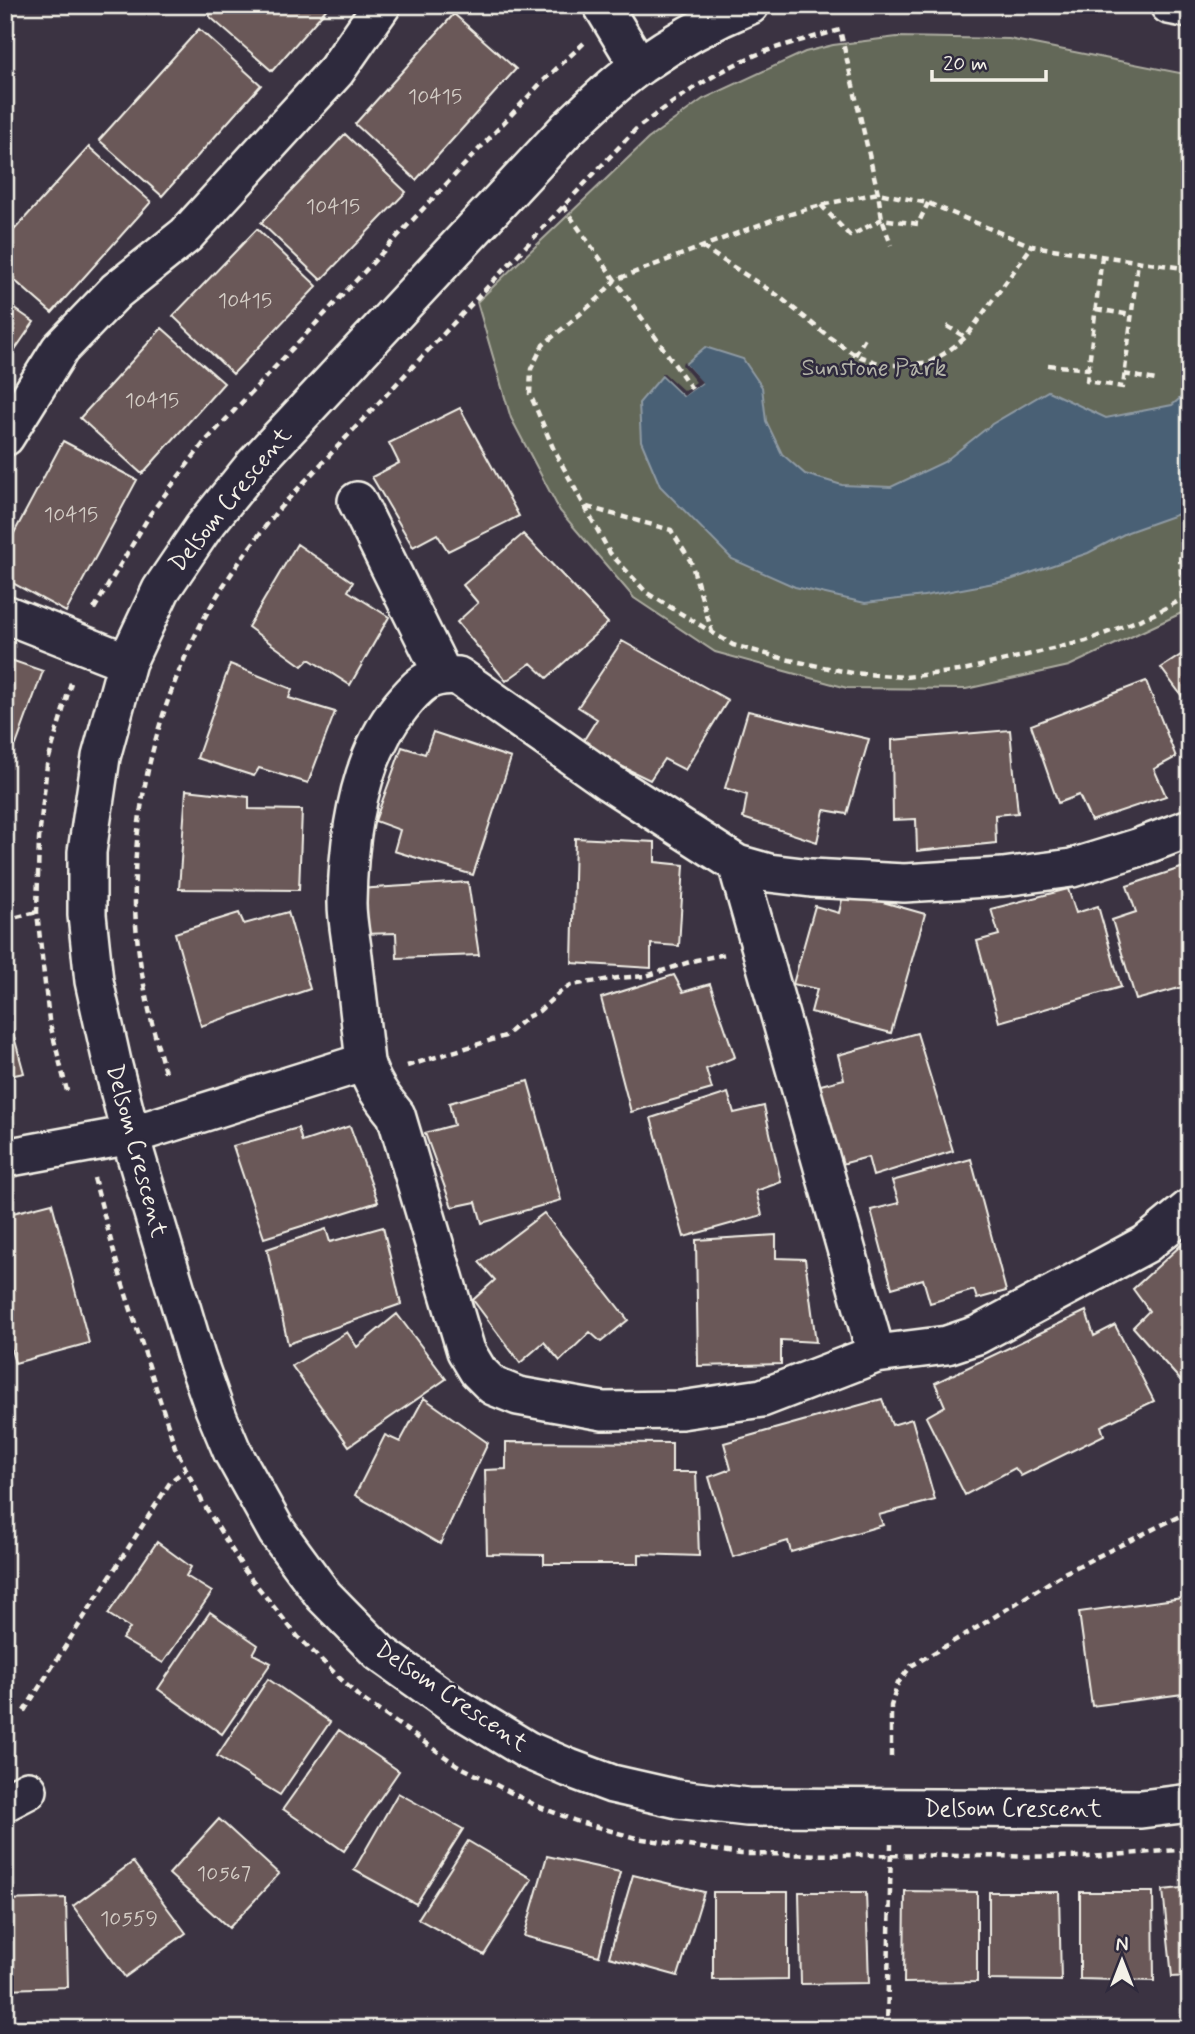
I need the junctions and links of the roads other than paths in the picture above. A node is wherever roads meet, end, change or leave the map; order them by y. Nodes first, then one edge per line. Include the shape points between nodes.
1 (382, 5) edge
2 (602, 5) edge
3 (750, 5) edge
4 (1169, 5) edge
5 (1190, 9) edge
6 (639, 66) junction
7 (5, 437) edge
8 (357, 501) dead end
9 (5, 614) edge
10 (127, 662) junction
11 (443, 674) junction
12 (1190, 828) edge
13 (737, 864) junction
14 (367, 1069) junction
15 (131, 1135) junction
16 (5, 1158) edge
17 (1190, 1208) edge
18 (876, 1354) junction
19 (1190, 1803) edge

1 - 7 street via 335,71 187,234 116,290 60,349
2 - 6 street
3 - 6 street, Delsom Crescent via 715,20
4 - 5 street
6 - 10 street, Delsom Crescent via 567,129 255,464 161,590
8 - 11 street
9 - 10 street
10 - 15 street, Delsom Crescent via 101,757 87,852 87,915 94,981
11 - 13 street via 458,676 609,782
11 - 14 street via 427,680 392,717 372,756 354,816 347,905
12 - 13 street via 1072,868 1003,877 904,883 811,878
13 - 18 street
14 - 15 street
14 - 18 street via 396,1115 466,1351 493,1386 518,1396 603,1411 681,1410 762,1398
15 - 16 street
15 - 19 street, Delsom Crescent via 195,1357 252,1490 324,1596 380,1653 456,1707 569,1768 612,1784 678,1799 747,1807 890,1809 1141,1809
17 - 18 street via 1146,1244 977,1335 947,1345

